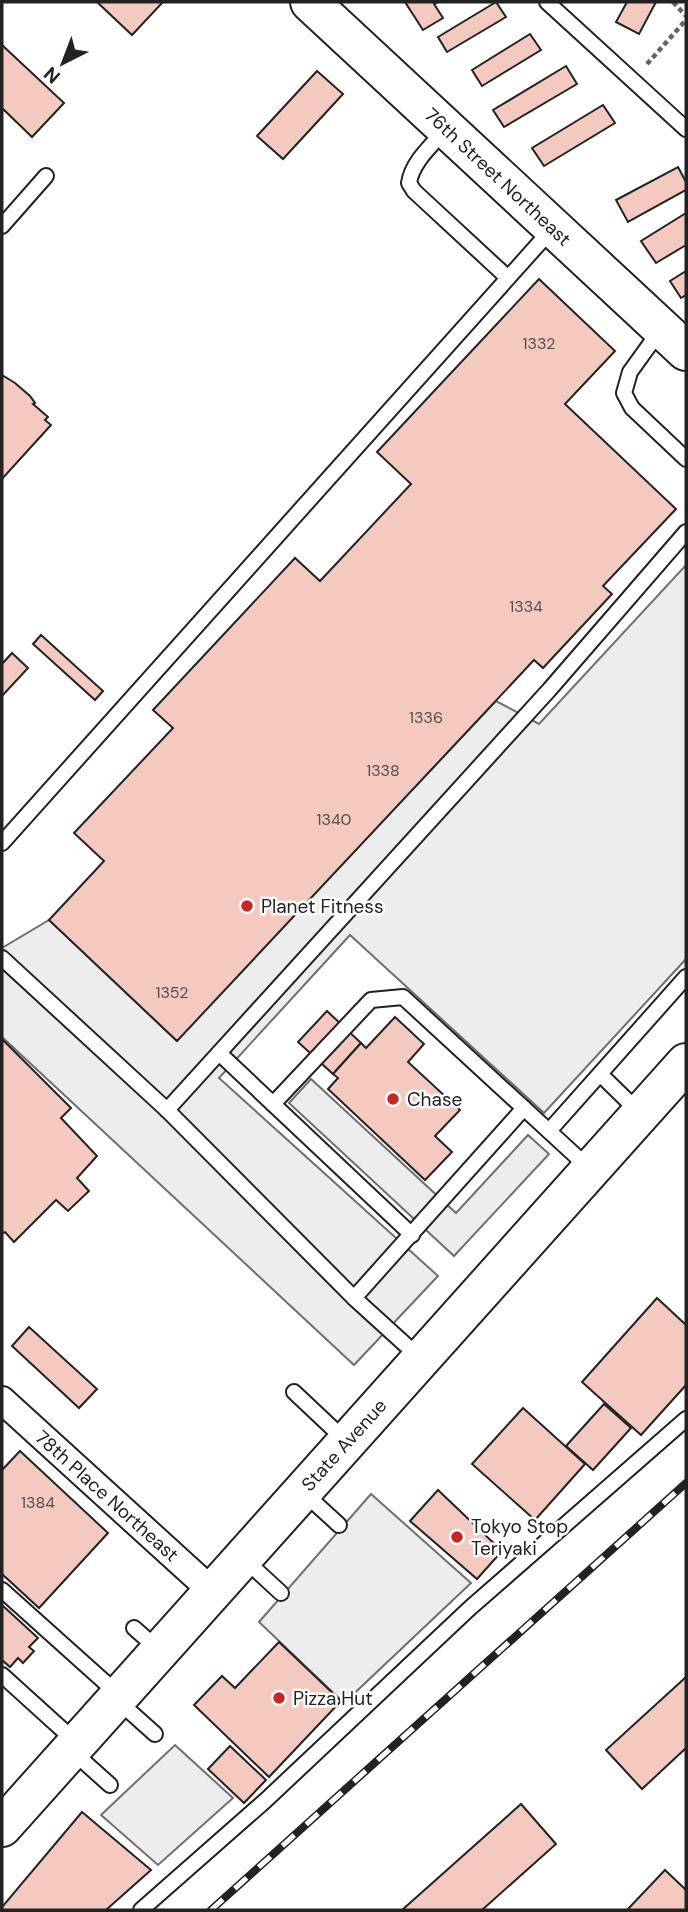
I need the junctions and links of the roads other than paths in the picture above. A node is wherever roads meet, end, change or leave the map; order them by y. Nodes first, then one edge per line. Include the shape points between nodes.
1 (310, 2) edge
2 (547, 2) edge
3 (446, 129) junction
4 (686, 129) edge
5 (47, 176) dead end
6 (2, 226) edge
7 (553, 228) junction
8 (508, 278) junction
9 (674, 340) edge
10 (686, 459) edge
11 (686, 532) edge
12 (2, 843) edge
13 (2, 958) edge
14 (686, 977) edge
15 (219, 1053) junction
16 (686, 1063) edge
17 (601, 1075) junction
18 (273, 1104) junction
19 (524, 1108) junction
20 (167, 1110) junction
21 (641, 1114) junction
22 (549, 1131) junction
23 (591, 1170) junction
24 (412, 1235) junction
25 (354, 1298) junction
26 (422, 1359) junction
27 (294, 1392) dead end
28 (2, 1400) edge
29 (686, 1419) edge
30 (347, 1442) junction
31 (303, 1492) junction
32 (339, 1525) dead end
33 (243, 1559) junction
34 (2, 1590) edge
35 (213, 1592) junction
36 (281, 1593) dead end
37 (2, 1675) edge
38 (118, 1697) junction
39 (155, 1734) dead end
40 (74, 1747) junction
41 (110, 1785) dead end
42 (2, 1827) edge
43 (141, 1910) edge

1 - 3 main road, 76th Street Northeast
2 - 4 lane
3 - 7 main road, 76th Street Northeast
3 - 8 lane via 419,159 409,183
5 - 6 lane
7 - 8 lane
7 - 9 main road, 76th Street Northeast
8 - 12 lane
9 - 10 lane via 630,372 624,393 632,408
11 - 15 lane via 550,689
13 - 20 lane
14 - 17 lane
15 - 18 lane
15 - 20 lane
16 - 21 main road, State Avenue
17 - 21 lane
17 - 22 lane
18 - 19 lane via 371,1000 403,997
18 - 24 lane
19 - 22 lane
19 - 24 lane
20 - 25 lane
21 - 23 main road, State Avenue
22 - 23 lane
23 - 26 main road, State Avenue
24 - 25 lane
25 - 26 lane
26 - 30 main road, State Avenue
27 - 30 lane
28 - 35 street, 78th Place Northeast
29 - 43 lane via 470,1608
30 - 31 main road, State Avenue
31 - 32 lane
31 - 33 main road, State Avenue
33 - 35 main road, State Avenue
33 - 36 lane
34 - 38 lane
35 - 38 main road, State Avenue via 147,1639
37 - 40 lane
38 - 39 lane
38 - 40 main road, State Avenue
40 - 41 lane
40 - 42 main road, State Avenue

